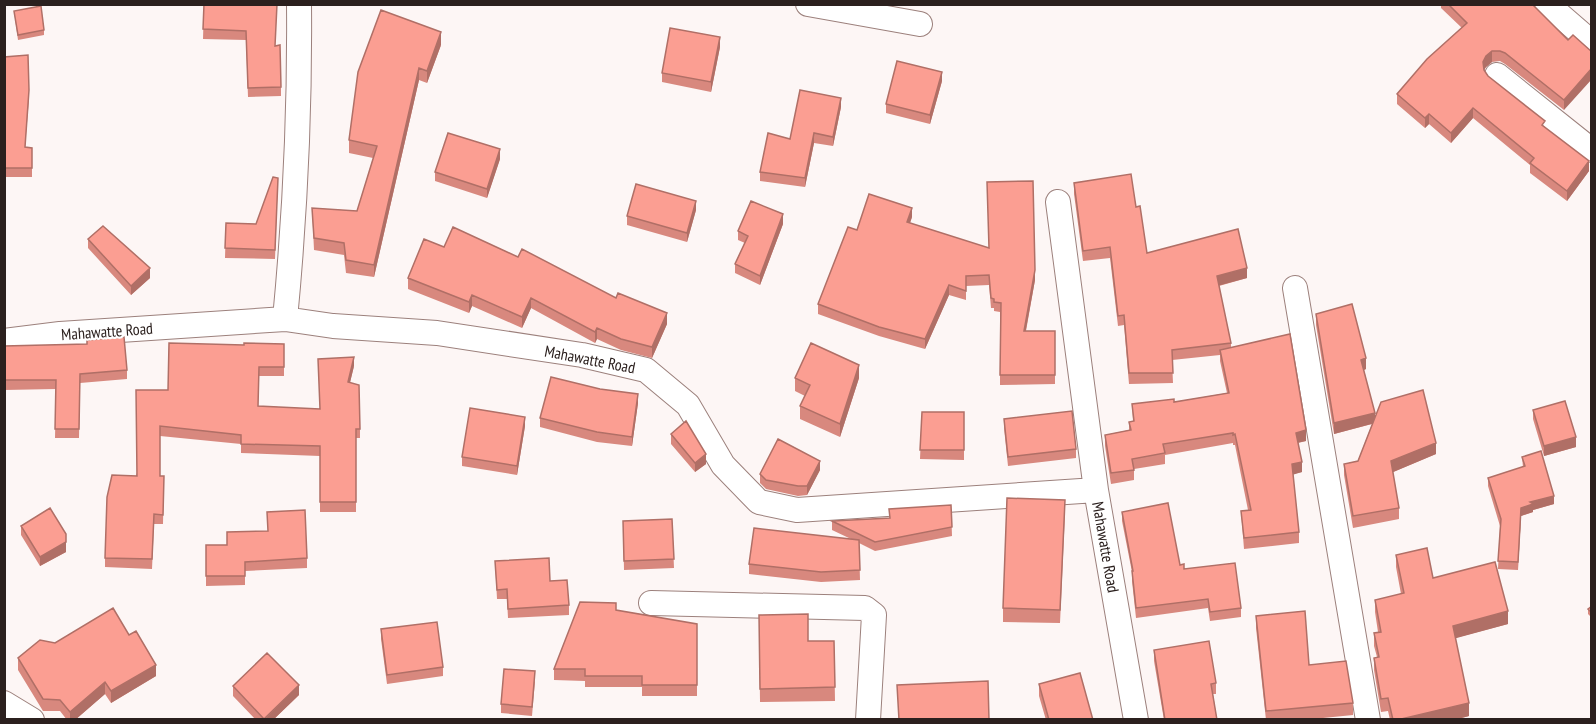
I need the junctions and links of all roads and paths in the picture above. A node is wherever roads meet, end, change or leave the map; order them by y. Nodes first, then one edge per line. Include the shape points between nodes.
1 (299, 4) edge
2 (808, 4) edge
3 (1547, 4) edge
4 (920, 24) dead end
5 (1592, 43) edge
6 (1497, 75) dead end
7 (1592, 150) edge
8 (1058, 202) dead end
9 (1295, 288) dead end
10 (285, 319) junction
11 (4, 340) edge
12 (1096, 490) junction
13 (651, 603) dead end
14 (4, 703) edge
15 (32, 720) edge
16 (868, 720) edge
17 (1136, 720) edge
18 (1368, 720) edge

1 - 10 street via 292,253
2 - 4 street
3 - 5 street
6 - 7 street
8 - 12 street
9 - 18 street
10 - 11 street, Mahawatte Road
10 - 12 street, Mahawatte Road via 437,333 582,355 646,370 688,405 723,465 759,502 797,510
12 - 17 street, Mahawatte Road
13 - 16 street via 865,608 874,615
14 - 15 street

